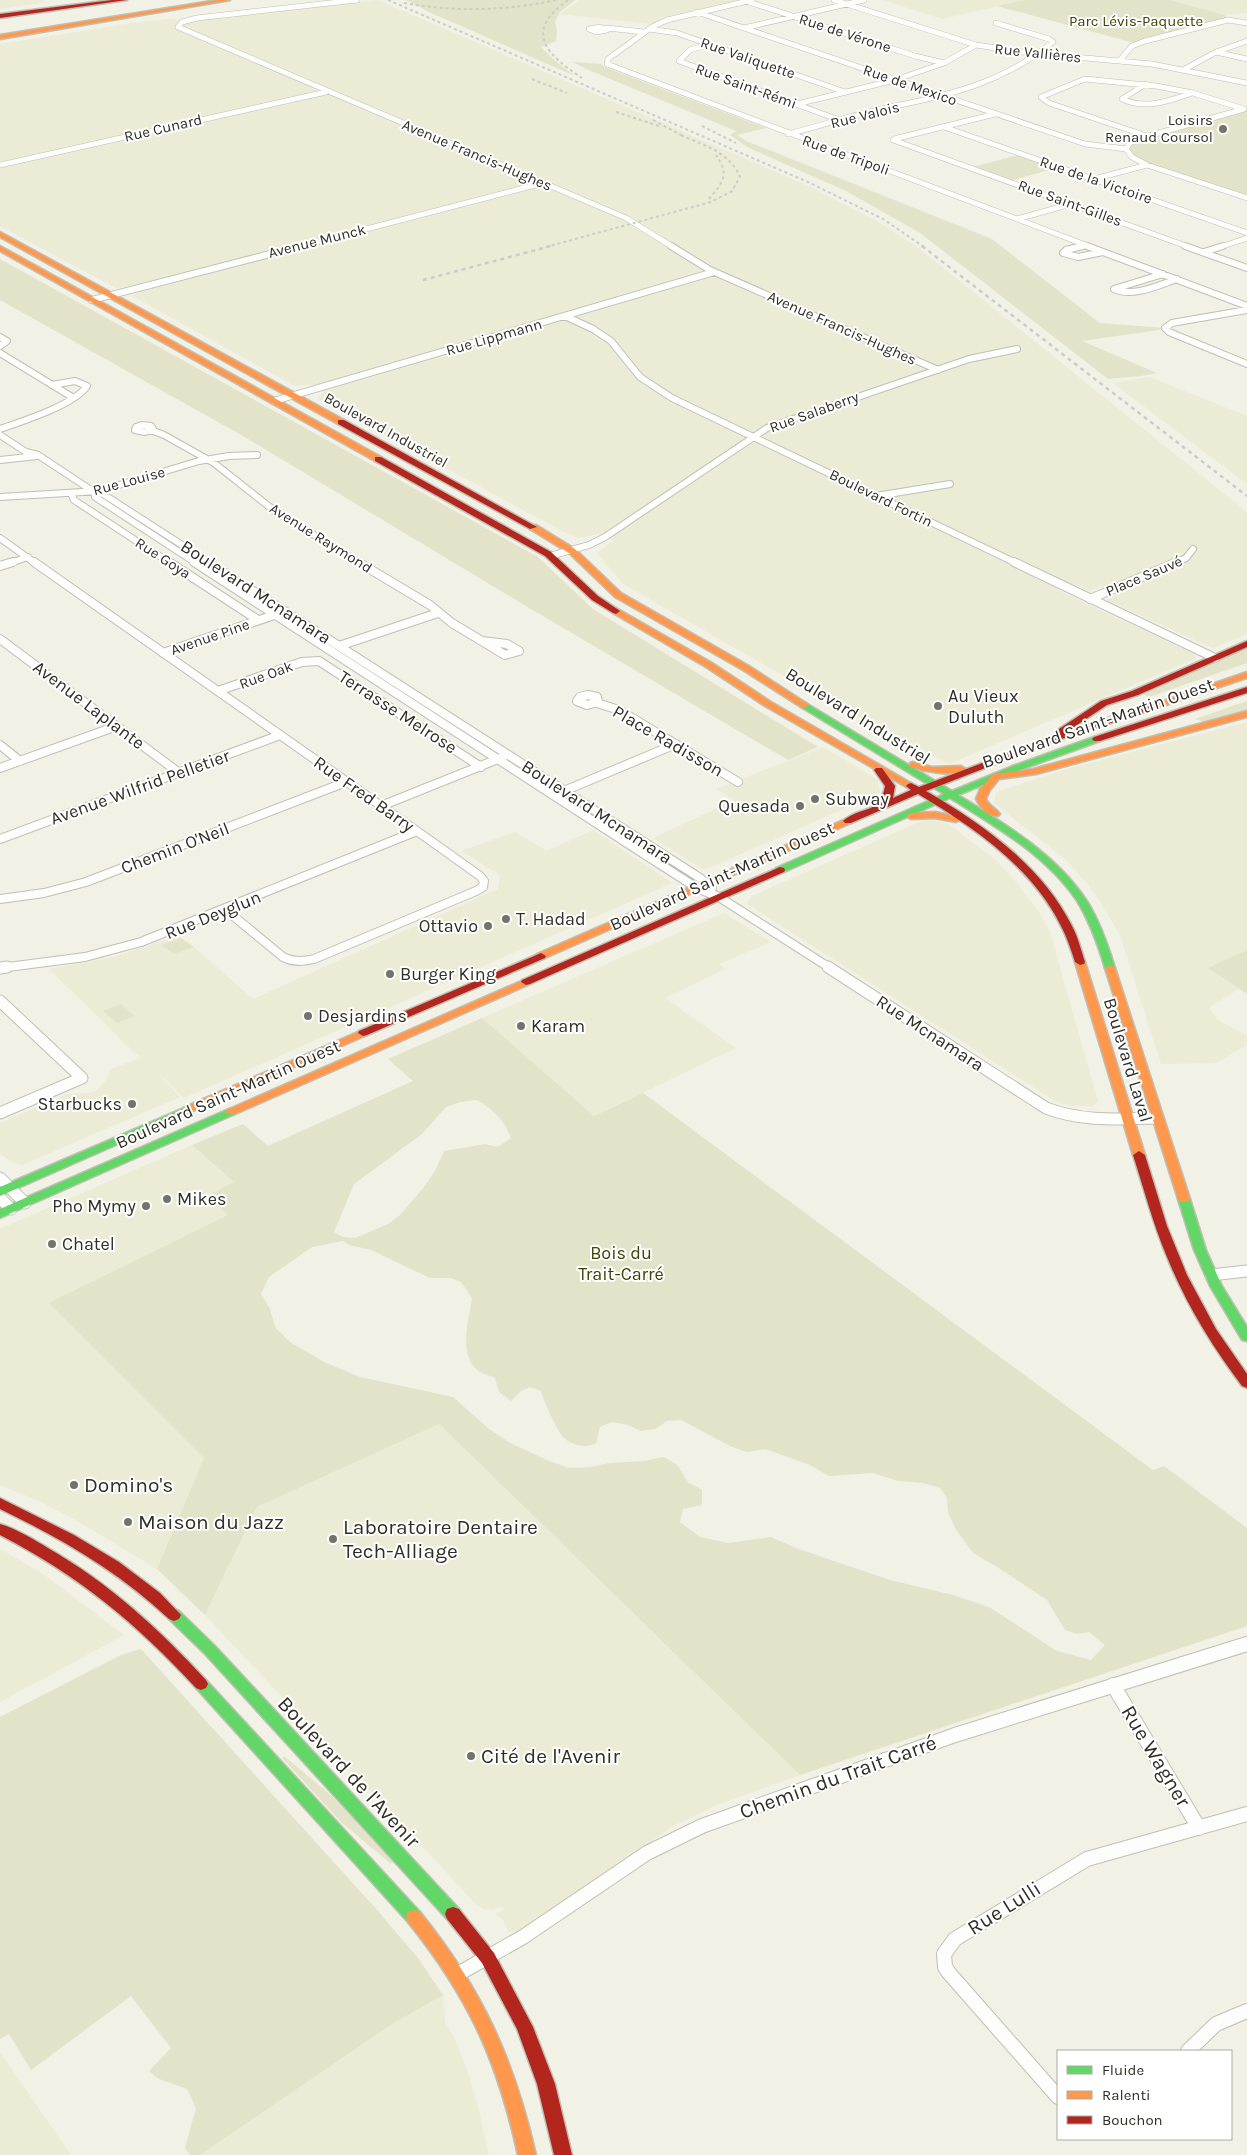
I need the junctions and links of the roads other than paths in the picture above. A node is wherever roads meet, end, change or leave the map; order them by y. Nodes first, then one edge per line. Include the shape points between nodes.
1 (124, 0) edge
2 (173, 0) edge
3 (220, 0) edge
4 (227, 0) edge
5 (357, 0) edge
6 (834, 0) edge
7 (864, 0) edge
8 (749, 1) edge
9 (847, 4) junction
10 (696, 12) junction
11 (0, 16) edge
12 (794, 16) junction
13 (996, 23) dead end
14 (1247, 23) edge
15 (0, 24) edge
16 (607, 28) dead end
17 (743, 28) junction
18 (0, 31) edge
19 (647, 31) junction
20 (0, 37) edge
21 (1247, 41) edge
22 (710, 44) junction
23 (976, 45) junction
24 (1216, 52) junction
25 (1037, 54) junction
26 (1247, 59) edge
27 (1120, 60) junction
28 (944, 63) junction
29 (1185, 69) junction
30 (895, 80) junction
31 (1247, 83) edge
32 (1146, 84) junction
33 (326, 92) junction
34 (845, 92) junction
35 (1193, 93) junction
36 (942, 96) junction
37 (796, 104) junction
38 (912, 104) junction
39 (1246, 108) edge
40 (995, 114) junction
41 (840, 120) junction
42 (848, 123) junction
43 (944, 127) junction
44 (790, 134) junction
45 (1147, 136) junction
46 (1126, 149) junction
47 (0, 165) edge
48 (1147, 165) junction
49 (1094, 179) junction
50 (543, 183) junction
51 (1247, 198) edge
52 (1072, 204) junction
53 (1017, 219) junction
54 (1247, 233) edge
55 (0, 234) edge
56 (1247, 238) edge
57 (1086, 245) junction
58 (0, 248) edge
59 (1104, 252) junction
60 (1204, 252) junction
61 (1247, 268) edge
62 (714, 272) junction
63 (1163, 274) junction
64 (1177, 279) junction
65 (110, 295) junction
66 (92, 300) junction
67 (1247, 306) edge
68 (1247, 310) edge
69 (565, 316) junction
70 (0, 337) edge
71 (0, 346) edge
72 (1017, 349) dead end
73 (0, 353) edge
74 (1247, 354) edge
75 (1234, 359) junction
76 (1247, 364) edge
77 (938, 370) junction
78 (52, 385) junction
79 (293, 396) junction
80 (72, 397) junction
81 (274, 401) junction
82 (1, 429) edge
83 (151, 430) dead end
84 (754, 437) junction
85 (256, 455) dead end
86 (38, 456) junction
87 (0, 460) edge
88 (207, 460) junction
89 (950, 484) dead end
90 (94, 492) junction
91 (71, 493) junction
92 (876, 496) junction
93 (0, 497) edge
94 (0, 538) edge
95 (1193, 548) dead end
96 (572, 550) junction
97 (550, 556) junction
98 (28, 557) junction
99 (0, 566) edge
100 (1090, 599) junction
101 (285, 611) junction
102 (438, 613) junction
103 (276, 614) junction
104 (258, 620) junction
105 (0, 638) edge
106 (482, 641) dead end
107 (1247, 644) edge
108 (339, 646) junction
109 (163, 653) junction
110 (1215, 658) junction
111 (314, 660) joint
112 (746, 668) junction
113 (715, 669) junction
114 (1247, 675) edge
115 (1247, 690) edge
116 (218, 691) junction
117 (1135, 693) junction
118 (597, 703) dead end
119 (1156, 706) junction
120 (1176, 714) junction
121 (1247, 714) edge
122 (1205, 725) junction
123 (117, 726) junction
124 (280, 735) junction
125 (1052, 739) junction
126 (676, 744) junction
127 (0, 745) edge
128 (509, 755) junction
129 (500, 759) junction
130 (895, 759) junction
131 (20, 760) junction
132 (874, 763) junction
133 (481, 767) junction
134 (0, 768) edge
135 (974, 768) junction
136 (178, 772) junction
137 (996, 776) junction
138 (346, 782) junction
139 (738, 782) dead end
140 (935, 784) junction
141 (564, 791) junction
142 (920, 791) junction
143 (952, 794) junction
144 (554, 795) junction
145 (936, 801) junction
146 (381, 806) junction
147 (880, 808) junction
148 (898, 818) junction
149 (971, 824) junction
150 (1004, 827) junction
151 (417, 831) junction
152 (0, 839) edge
153 (703, 886) junction
154 (719, 897) junction
155 (0, 899) edge
156 (226, 910) junction
157 (0, 969) edge
158 (0, 1001) edge
159 (0, 1113) edge
160 (1128, 1118) junction
161 (1156, 1118) junction
162 (0, 1178) edge
163 (5, 1190) edge
164 (0, 1198) edge
165 (25, 1203) junction
166 (5, 1211) edge
167 (1247, 1271) edge
168 (1211, 1275) junction
169 (1247, 1337) edge
170 (1247, 1383) edge
171 (0, 1503) edge
172 (0, 1529) edge
173 (1247, 1644) edge
174 (1113, 1685) junction
175 (1247, 1814) edge
176 (1199, 1828) junction
177 (488, 1958) junction
178 (458, 1974) junction
179 (1247, 2010) edge
180 (1189, 2050) edge
181 (1057, 2096) edge
182 (527, 2155) edge
183 (563, 2155) edge

1 - 11 main road
2 - 15 main road
3 - 18 main road
4 - 20 main road
5 - 33 street, Avenue Francis-Hughes via 197,18 178,25 178,28
6 - 9 street, Rue Vallières
7 - 9 street
8 - 10 street
8 - 12 street, Rue de Vérone
9 - 12 street
9 - 23 street, Rue Vallières
10 - 17 street, Rue de Mexico
10 - 19 street via 667,20
12 - 17 street
12 - 28 street, Rue de Vérone
13 - 25 street, Rue Valois via 1053,40
14 - 27 street via 1228,20 1145,41 1132,46
16 - 19 street, Rue Valiquette
17 - 30 street, Rue de Mexico
19 - 22 street, Rue Valiquette via 677,33
19 - 44 street, Rue de Tripoli via 608,59 606,64
21 - 24 street
22 - 34 street, Rue Valiquette
22 - 37 street, Rue Saint-Rémi via 690,50 678,61
23 - 25 street, Rue Vallières
23 - 28 street
24 - 26 street
24 - 29 street
25 - 27 street, Rue Vallières
25 - 36 street, Rue Valois via 1025,64 994,79
27 - 29 street, Rue Vallières
28 - 30 street
29 - 31 street, Rue Vallières
30 - 34 street
30 - 36 street, Rue de Mexico
32 - 35 street
32 - 35 street via 1122,100 1149,106
32 - 45 street via 1085,79 1041,97 1049,103
33 - 47 street, Rue Cunard
33 - 50 street, Avenue Francis-Hughes
34 - 37 street
35 - 39 street
36 - 38 street, Rue Valois
36 - 40 street, Rue de Mexico
37 - 41 street, Rue Saint-Rémi
38 - 41 street, Rue Valois
38 - 42 street, Rue Valois
39 - 45 street
40 - 43 street
40 - 46 street, Rue de Mexico via 1085,144
41 - 42 street, Rue Saint-Rémi
41 - 44 street, Rue Valois
42 - 44 street, Rue Valois
43 - 49 street, Rue de la Victoire
43 - 52 street, Rue Saint-Gilles via 893,140
44 - 53 street, Rue de Tripoli
45 - 46 street via 1130,143
46 - 48 street via 1135,160
48 - 49 street
48 - 51 street
49 - 54 street, Rue de la Victoire
50 - 62 street, Avenue Francis-Hughes via 629,220
50 - 65 street, Avenue Munck
52 - 53 street
52 - 60 street, Rue Saint-Gilles
53 - 57 street, Rue de Tripoli
55 - 65 main road, Boulevard Industriel
56 - 60 street
57 - 59 street, Rue de Tripoli
57 - 59 street via 1064,253 1078,258
58 - 66 main road, Boulevard Industriel
59 - 63 street, Rue de Tripoli
60 - 61 street, Rue Saint-Gilles
62 - 69 street, Rue Lippmann
62 - 77 street, Avenue Francis-Hughes
63 - 64 street, Rue de Tripoli
63 - 64 street via 1114,289 1126,293
64 - 67 street, Rue de Tripoli
65 - 66 street, Avenue Munck
65 - 79 main road, Boulevard Industriel
66 - 81 main road, Boulevard Industriel
68 - 75 street via 1172,323 1165,328
69 - 79 street, Rue Lippmann
69 - 84 street, Boulevard Fortin via 611,341 636,372 661,392
70 - 71 street via 8,341
72 - 77 street, Rue Salaberry via 972,358
73 - 78 street
74 - 75 street
75 - 76 street
77 - 84 street, Rue Salaberry via 775,425
78 - 80 street
78 - 80 street via 76,381 87,385
79 - 81 street, Rue Lippmann
79 - 96 main road, Boulevard Industriel
80 - 82 street via 48,412
81 - 97 main road, Boulevard Industriel
82 - 86 street, Boulevard Mcnamara via 26,452
83 - 88 street, Avenue Raymond
84 - 92 street, Boulevard Fortin
84 - 96 street, Rue Salaberry via 605,537
85 - 88 street, Rue Louise
86 - 87 street
86 - 90 street, Boulevard Mcnamara
88 - 90 street, Rue Louise
88 - 102 street, Avenue Raymond via 276,512 432,606
89 - 92 street
90 - 91 street, Rue Louise
90 - 101 street, Boulevard Mcnamara via 104,494
90 - 103 street, Boulevard Mcnamara via 95,497
91 - 93 street, Rue Louise
91 - 104 street, Rue Goya via 74,500
92 - 100 street, Boulevard Fortin
94 - 98 street, Rue Fred Barry
95 - 100 street, Place Sauvé via 1187,557
96 - 97 street, Rue Salaberry
96 - 112 main road, Boulevard Industriel via 618,595
97 - 113 main road, Boulevard Industriel via 599,602
98 - 99 street
98 - 109 street, Rue Fred Barry
100 - 110 street, Boulevard Fortin
101 - 103 street, Avenue Pine
101 - 108 street, Boulevard Mcnamara
102 - 106 street, Avenue Raymond
102 - 108 street
103 - 104 street, Avenue Pine
103 - 129 street, Boulevard Mcnamara
104 - 109 street, Avenue Pine
105 - 123 street, Avenue Laplante
107 - 110 main road
108 - 128 street, Boulevard Mcnamara
109 - 116 street, Rue Fred Barry
110 - 117 main road
111 - 116 street, Rue Oak
111 - 133 street, Terrasse Melrose
112 - 113 main road, Boulevard Industriel via 738,673
112 - 130 main road, Boulevard Industriel
113 - 132 main road, Boulevard Industriel via 768,704
114 - 119 main road, Boulevard Saint-Martin Ouest
115 - 120 main road, Boulevard Saint-Martin Ouest
116 - 124 street, Rue Fred Barry
117 - 119 main road via 1137,700
117 - 125 main road via 1124,695 1083,716
118 - 126 street, Place Radisson via 615,708
119 - 125 main road, Boulevard Saint-Martin Ouest
120 - 122 main road via 1193,724
120 - 137 main road, Boulevard Saint-Martin Ouest via 1060,751
121 - 122 main road
122 - 137 main road via 1033,772
123 - 131 street
123 - 136 street, Avenue Laplante
124 - 136 street, Avenue Wilfrid Pelletier
124 - 138 street, Rue Fred Barry
125 - 135 main road, Boulevard Saint-Martin Ouest
126 - 139 street, Place Radisson
126 - 141 street
127 - 131 street
128 - 129 street
128 - 141 street, Boulevard Mcnamara
129 - 133 street
129 - 144 street, Boulevard Mcnamara
130 - 135 main road via 932,770
130 - 140 main road, Boulevard Industriel
131 - 134 street
132 - 142 main road, Boulevard Industriel
132 - 147 main road via 890,786 888,798
133 - 146 street
135 - 140 main road, Boulevard Saint-Martin Ouest
136 - 152 street, Avenue Wilfrid Pelletier
137 - 143 main road, Boulevard Saint-Martin Ouest
137 - 150 main road via 981,800
138 - 146 street, Rue Fred Barry
138 - 155 street, Chemin O'Neil via 86,882 44,893
140 - 142 main road, Boulevard Saint-Martin Ouest
140 - 143 main road, Boulevard Industriel
141 - 144 street
141 - 153 street, Boulevard Mcnamara
142 - 145 main road, Boulevard Laval
142 - 147 main road, Boulevard Saint-Martin Ouest
143 - 145 main road, Boulevard Saint-Martin Ouest
143 - 150 main road, Boulevard Laval
144 - 153 street, Boulevard Mcnamara
145 - 148 main road, Boulevard Saint-Martin Ouest
145 - 149 main road, Boulevard Laval
146 - 151 street, Rue Fred Barry
147 - 153 main road, Boulevard Saint-Martin Ouest
148 - 149 main road via 935,815
148 - 154 main road, Boulevard Saint-Martin Ouest
149 - 160 main road, Boulevard Laval via 1028,871 1064,920 1078,953
150 - 161 main road, Boulevard Laval via 1058,872 1096,926
151 - 156 street, Rue Deyglun
151 - 156 street, Rue Fred Barry via 480,876 484,881 482,887 303,961 283,957
153 - 154 street, Boulevard Mcnamara
153 - 163 main road, Boulevard Saint-Martin Ouest
154 - 160 street, Rue Mcnamara via 1046,1108 1078,1118
154 - 165 main road, Boulevard Saint-Martin Ouest
156 - 157 street, Rue Deyglun via 113,951
158 - 159 street via 82,1078
160 - 161 street, Rue Mcnamara
160 - 170 main road, Boulevard Laval via 1164,1234 1182,1280 1212,1334
161 - 168 main road, Boulevard Laval
162 - 163 street
163 - 165 street
164 - 166 street
165 - 166 main road, Boulevard Saint-Martin Ouest
167 - 168 street
168 - 169 main road, Boulevard Laval
171 - 177 main road, Boulevard de l'Avenir via 98,1554 173,1613 419,1875
172 - 178 main road via 73,1569 113,1597 152,1631 412,1914
173 - 174 street, Chemin du Trait Carré
174 - 176 street, Rue Wagner
174 - 177 street, Chemin du Trait Carré via 956,1735 702,1826 630,1864
175 - 176 street, Rue Lulli
176 - 181 street, Rue Lulli via 1078,1863 975,1925 946,1949 944,1960 949,1973
177 - 178 street, Chemin du Trait Carré
177 - 183 main road, Boulevard de l'Avenir via 534,2050
178 - 182 main road via 504,2066
179 - 180 street via 1216,2024

